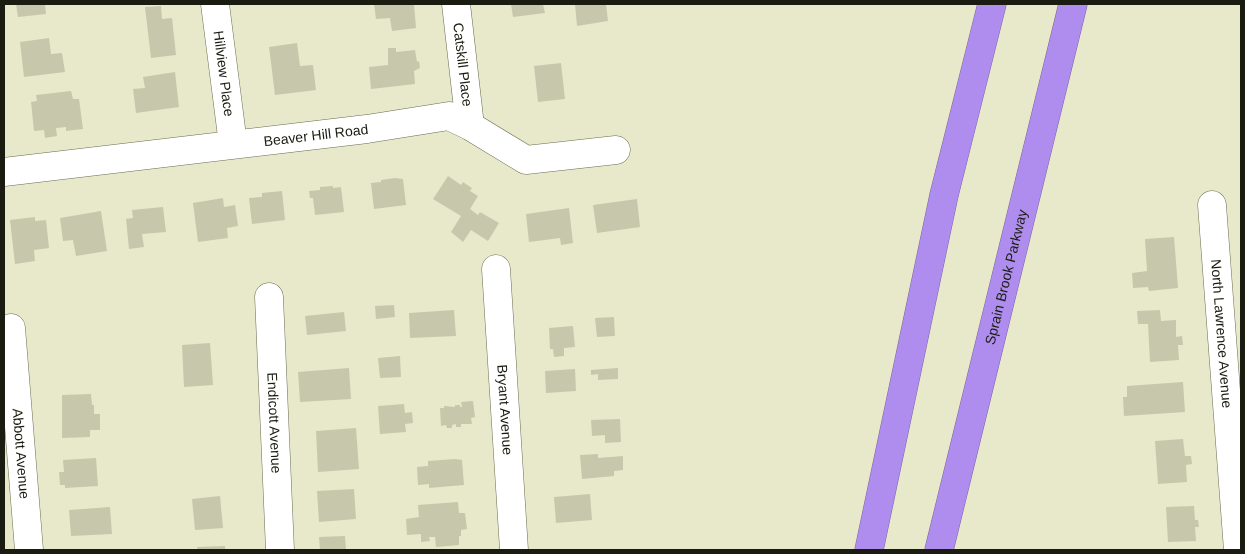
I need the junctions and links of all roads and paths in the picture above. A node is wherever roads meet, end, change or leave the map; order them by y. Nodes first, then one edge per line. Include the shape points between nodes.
1 (215, 4) edge
2 (456, 4) edge
3 (992, 4) edge
4 (1073, 4) edge
5 (470, 126) junction
6 (233, 144) junction
7 (616, 150) dead end
8 (4, 172) edge
9 (1212, 205) dead end
10 (496, 269) dead end
11 (269, 297) dead end
12 (10, 328) dead end
13 (29, 550) edge
14 (280, 550) edge
15 (514, 550) edge
16 (869, 550) edge
17 (939, 550) edge
18 (1238, 550) edge

1 - 6 street, Hillview Place
2 - 5 street, Catskill Place
3 - 16 highway via 944,195
4 - 17 highway, Sprain Brook Parkway
5 - 6 street, Beaver Hill Road via 449,116
5 - 7 street, Beaver Hill Road via 526,160
6 - 8 street, Beaver Hill Road
9 - 18 street, North Lawrence Avenue
10 - 15 street, Bryant Avenue
11 - 14 street, Endicott Avenue
12 - 13 street, Abbott Avenue

